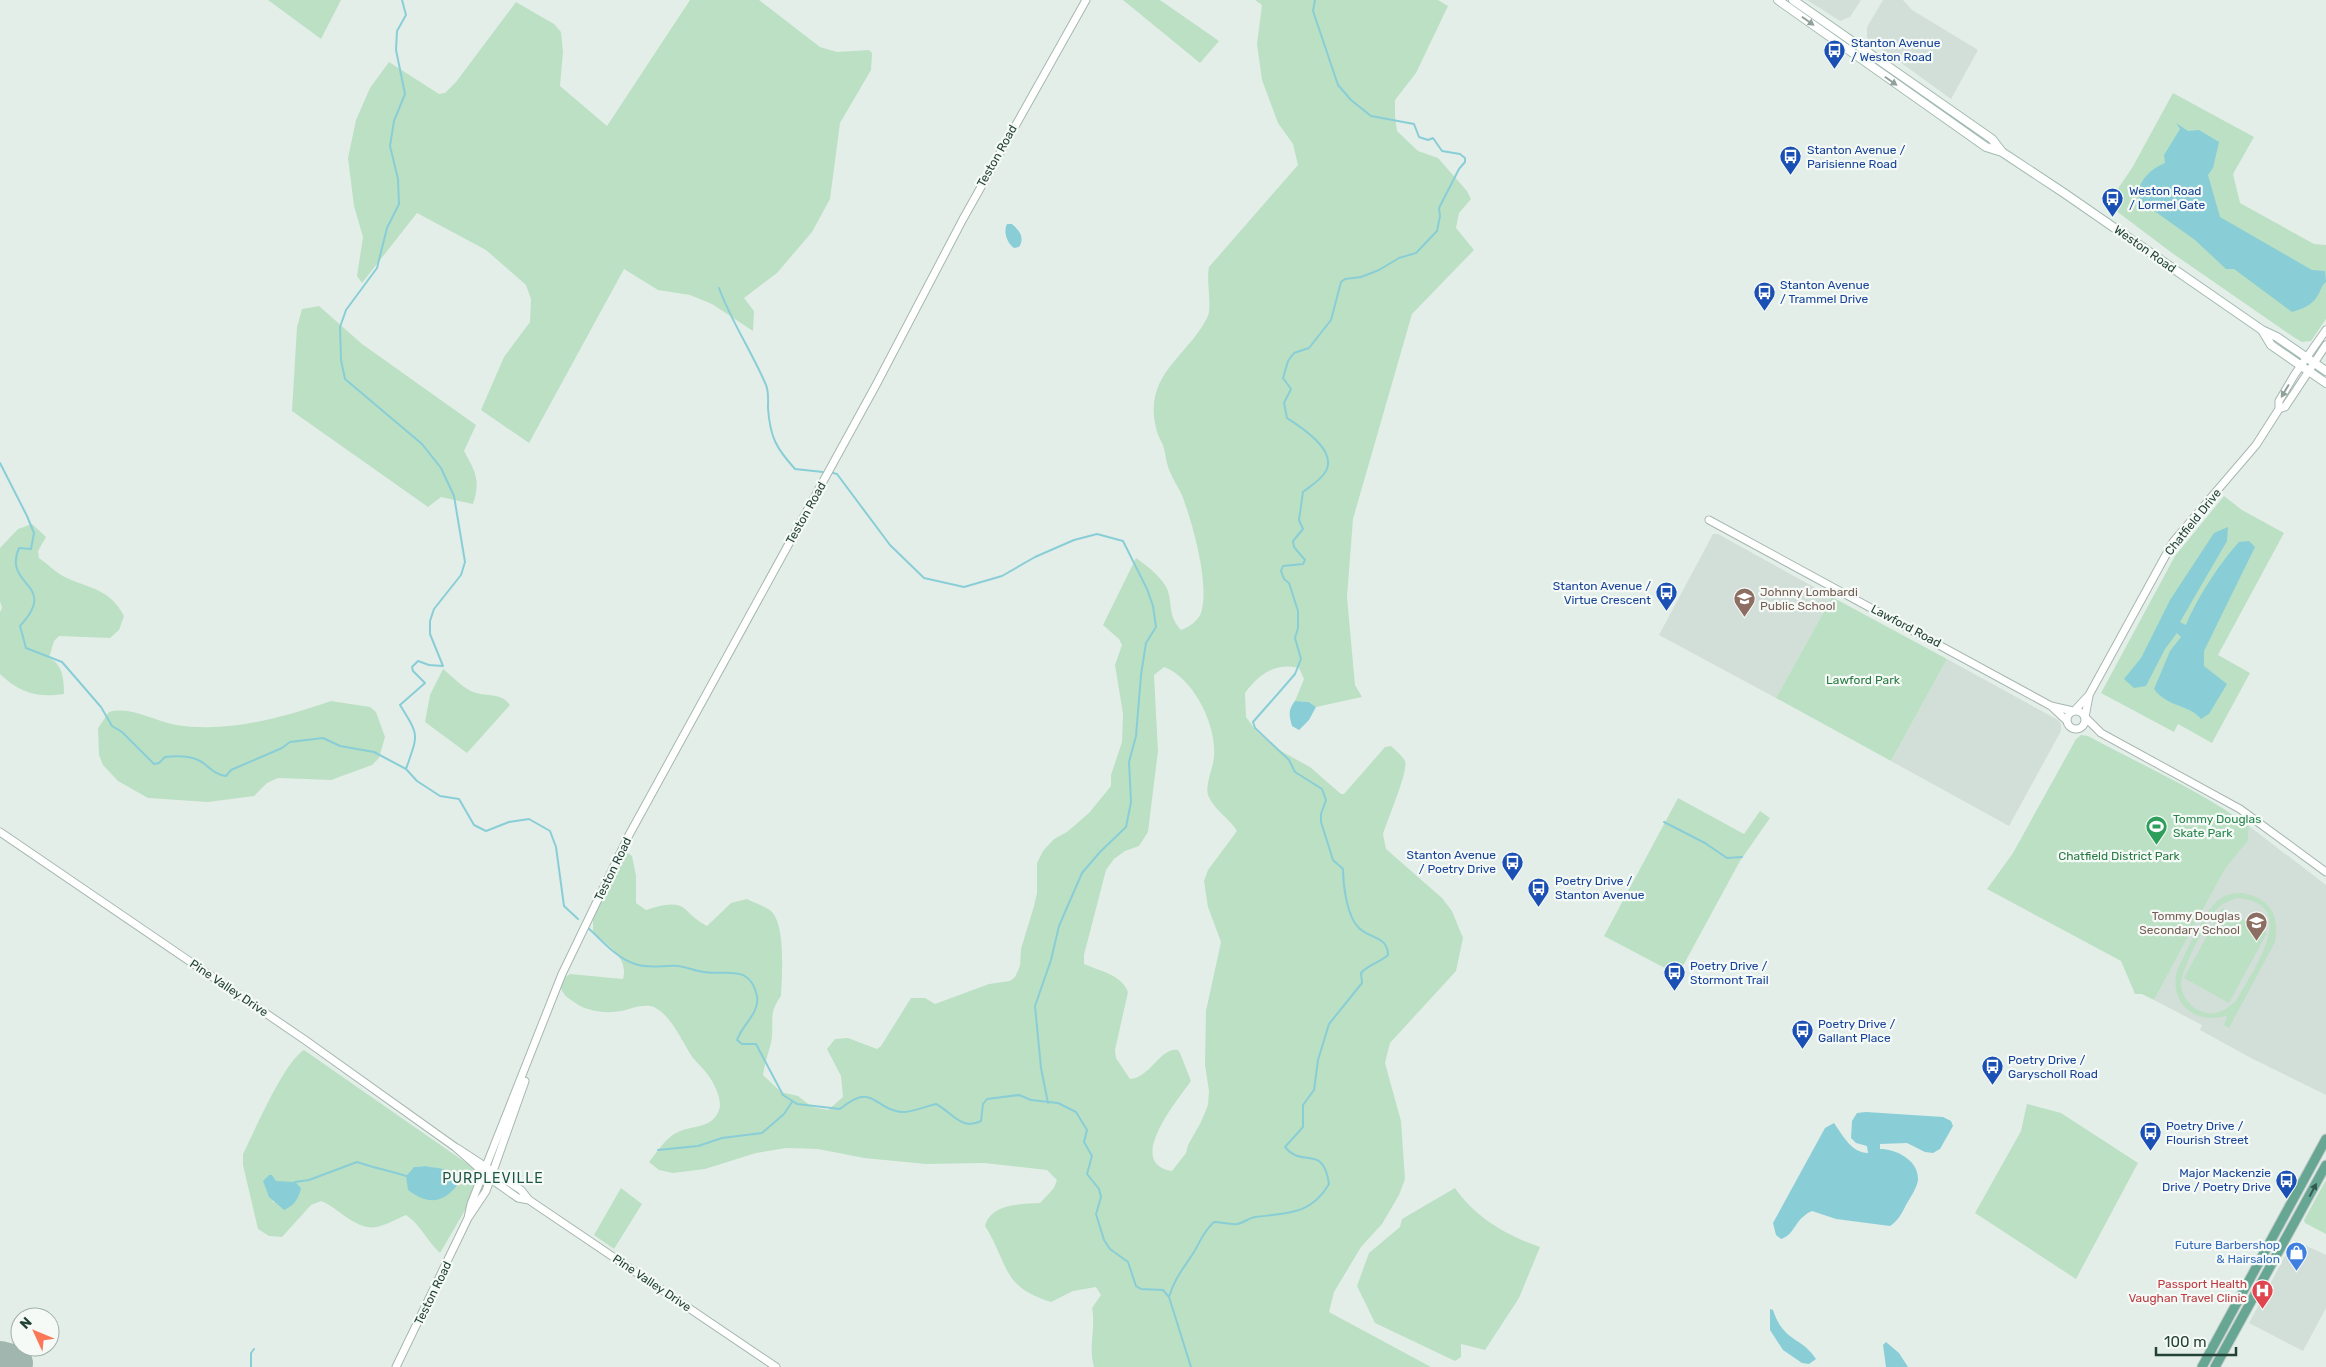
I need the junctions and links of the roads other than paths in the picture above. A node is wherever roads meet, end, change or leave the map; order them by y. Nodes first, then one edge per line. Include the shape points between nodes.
1 (1086, 0) edge
2 (1778, 0) edge
3 (1793, 0) edge
4 (2002, 152) junction
5 (2262, 330) junction
6 (2326, 330) edge
7 (2326, 345) edge
8 (2310, 360) junction
9 (2305, 368) junction
10 (2326, 371) edge
11 (2326, 383) edge
12 (1709, 520) dead end
13 (2089, 696) junction
14 (2051, 706) junction
15 (2074, 711) junction
16 (2085, 718) junction
17 (2067, 721) junction
18 (2079, 729) junction
19 (2100, 733) junction
20 (0, 832) edge
21 (2326, 872) edge
22 (540, 1033) junction
23 (2326, 1139) edge
24 (2326, 1166) edge
25 (485, 1170) junction
26 (492, 1175) junction
27 (468, 1218) junction
28 (396, 1367) edge
29 (776, 1367) edge
30 (2202, 1367) edge
31 (2215, 1367) edge

1 - 22 street, Teston Road via 963,219 876,385 629,835 562,974
2 -> 4 main road, Weston Road via 1986,147
3 - 4 main road, Weston Road via 1992,139
4 - 5 main road, Weston Road
5 - 8 main road, Weston Road
5 - 9 main road, Weston Road via 2272,345
6 - 8 street
7 - 8 street
8 - 9 street, Chatfield Drive
8 - 10 main road, Weston Road
9 - 11 main road, Weston Road
9 - 13 street, Chatfield Drive via 2279,401 2279,409 2247,457 2173,542
12 - 14 street, Lawford Road
13 - 15 street, Chatfield Drive
13 - 16 street, Chatfield Drive
14 - 15 street, Lawford Road
14 - 17 street, Lawford Road
15 - 16 street via 2081,712
15 - 17 street
16 - 18 street via 2085,724
16 - 19 street
17 - 18 street via 2070,728
18 - 19 street
19 - 21 street via 2240,809
20 - 25 street, Pine Valley Drive via 305,1040
22 - 25 street, Teston Road
22 - 26 street, Teston Road
23 - 30 main road
31 -> 24 main road
25 - 26 street, Pine Valley Drive
25 - 27 street, Teston Road
26 - 27 street, Teston Road via 482,1200
26 - 29 street, Pine Valley Drive via 521,1190 529,1200
27 - 28 street, Teston Road

